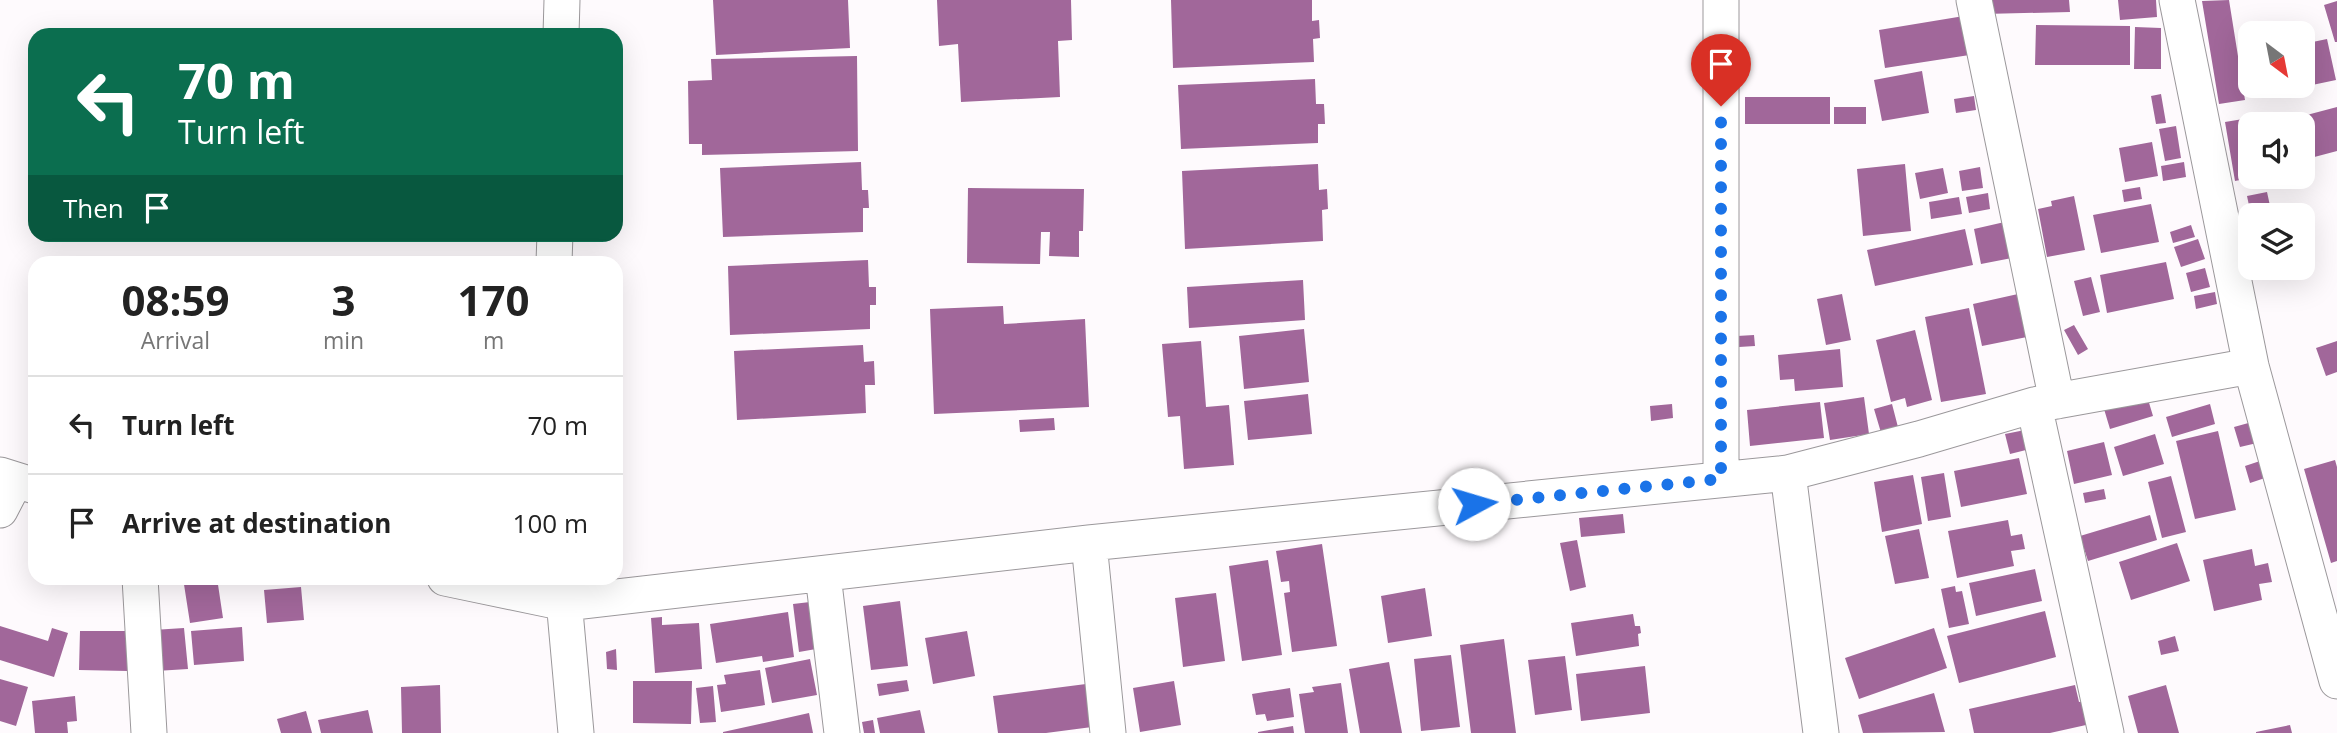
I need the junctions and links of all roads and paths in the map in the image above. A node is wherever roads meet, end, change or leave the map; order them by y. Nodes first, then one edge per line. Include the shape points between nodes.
1 (562, 0) edge
2 (1721, 0) edge
3 (1974, 0) edge
4 (2177, 0) edge
5 (561, 28) edge
6 (2251, 366) junction
7 (2045, 403) junction
8 (1788, 473) junction
9 (1721, 479) junction
10 (1089, 542) junction
11 (2323, 573) edge
12 (823, 575) junction
13 (140, 585) edge
14 (514, 585) edge
15 (564, 590) edge
16 (2337, 681) edge
17 (149, 733) edge
18 (576, 733) edge
19 (842, 733) edge
20 (1108, 733) edge
21 (1817, 733) edge
22 (2106, 733) edge

1 - 5 street
2 - 9 street
3 - 7 street
4 - 6 street
6 - 7 street
6 - 11 street
7 - 8 street
7 - 22 street
8 - 9 street
8 - 21 street
9 - 10 street
10 - 12 street
10 - 20 street
11 - 16 street
12 - 15 street
12 - 19 street
13 - 17 street
14 - 15 street
15 - 18 street

